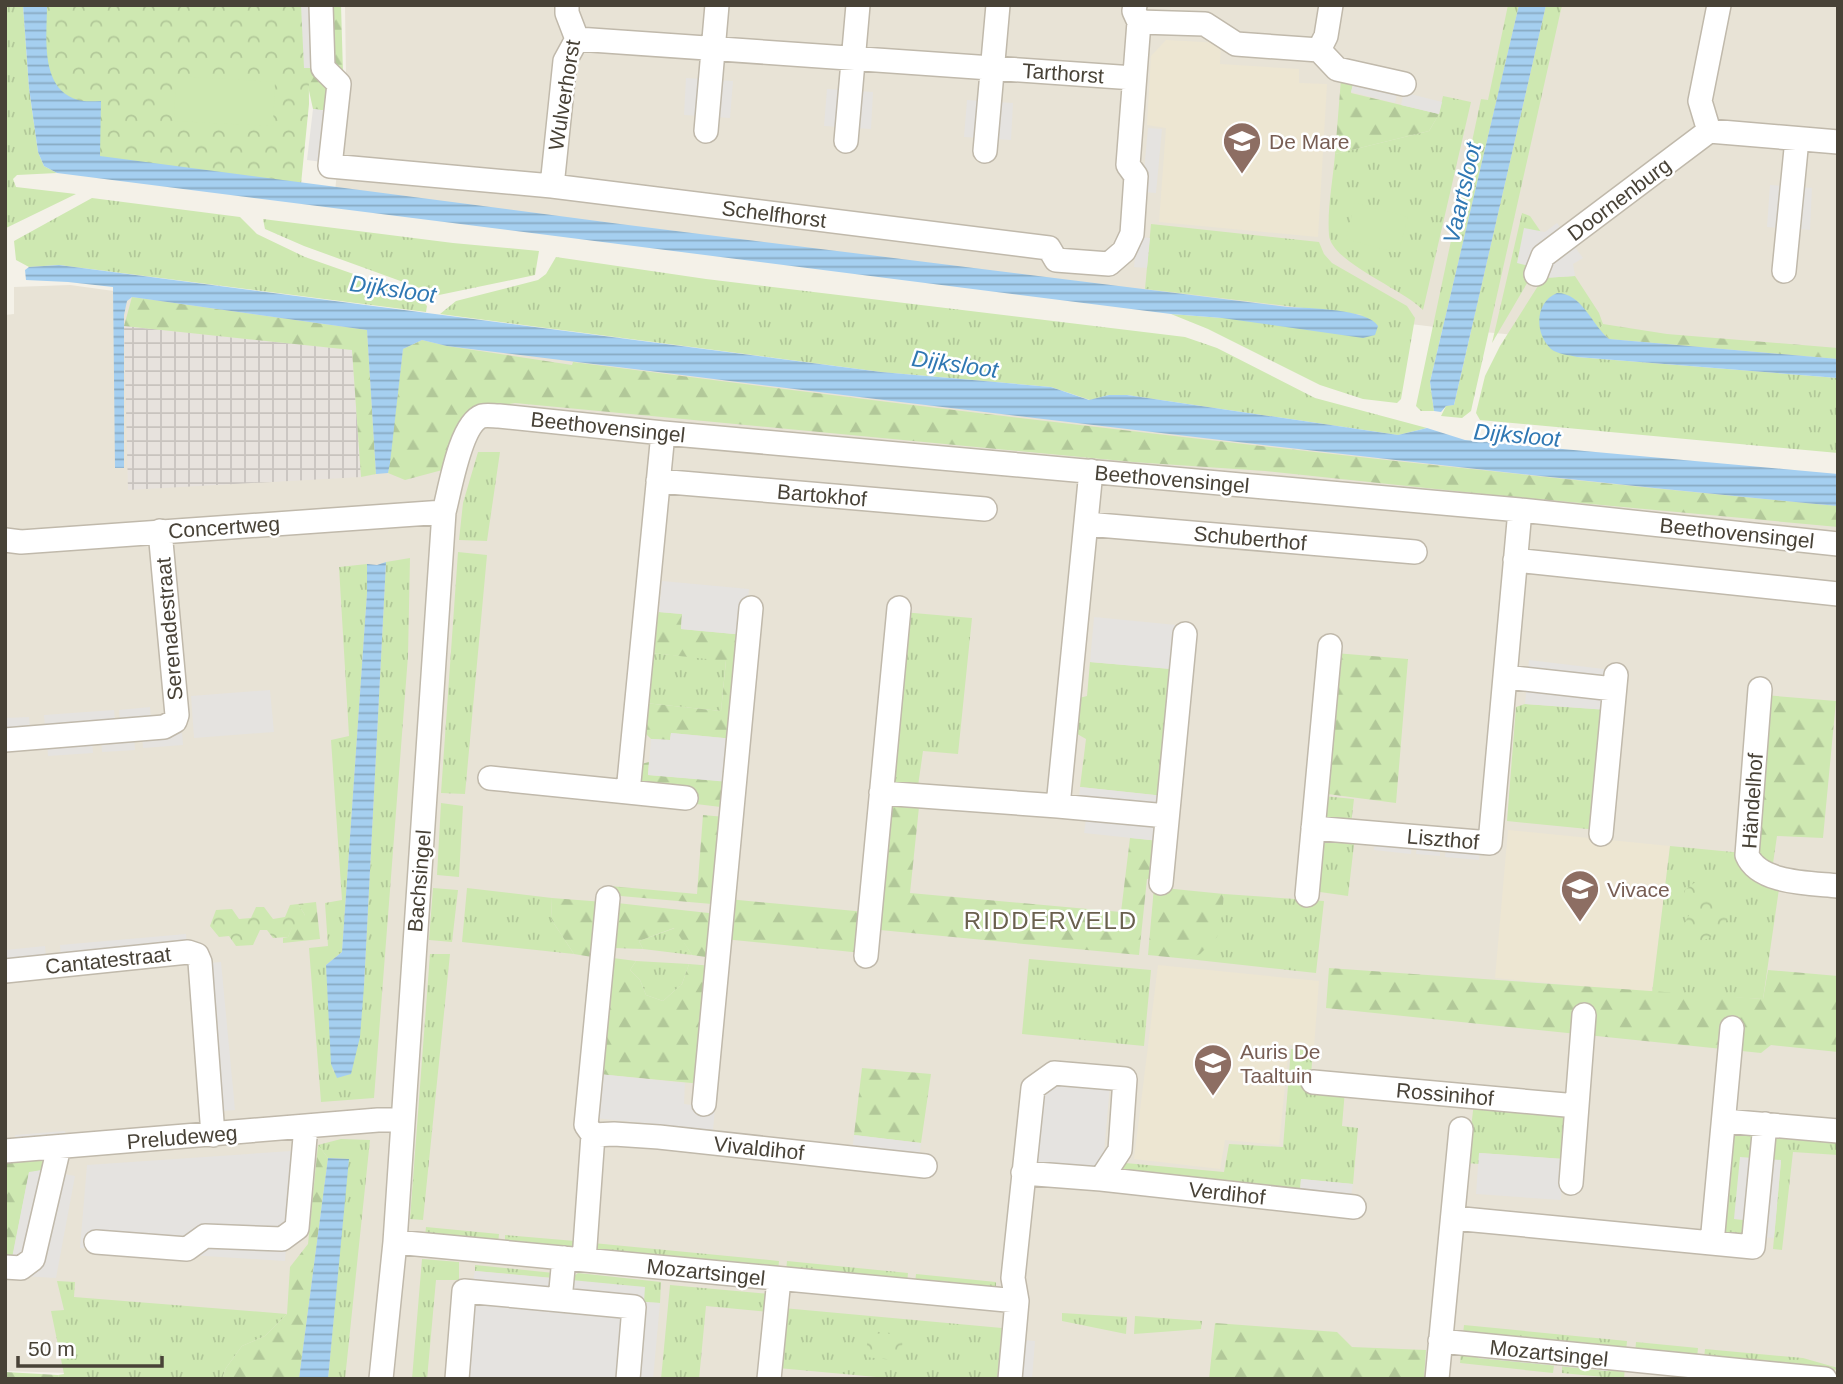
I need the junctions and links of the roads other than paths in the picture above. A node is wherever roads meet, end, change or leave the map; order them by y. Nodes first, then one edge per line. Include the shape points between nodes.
1 (321, 5) edge
2 (566, 5) edge
3 (717, 5) edge
4 (858, 5) edge
5 (998, 5) edge
6 (1331, 5) edge
7 (1719, 5) edge
8 (1137, 14) edge
9 (577, 39) junction
10 (713, 49) junction
11 (1319, 50) junction
12 (854, 57) junction
13 (993, 68) junction
14 (1134, 78) junction
15 (1404, 84) dead end
16 (706, 131) dead end
17 (1709, 131) junction
18 (1797, 138) junction
19 (846, 141) dead end
20 (1838, 142) edge
21 (985, 151) dead end
22 (552, 186) junction
23 (1784, 271) dead end
24 (1536, 274) dead end
25 (506, 417) joint
26 (663, 433) junction
27 (1091, 471) junction
28 (658, 481) junction
29 (985, 509) dead end
30 (1520, 510) junction
31 (444, 512) junction
32 (1086, 524) junction
33 (160, 531) junction
34 (5, 540) edge
35 (1838, 544) edge
36 (1415, 552) dead end
37 (1515, 560) junction
38 (1838, 594) edge
39 (751, 608) dead end
40 (899, 608) dead end
41 (1185, 634) dead end
42 (1330, 646) dead end
43 (1506, 677) junction
44 (1760, 689) dead end
45 (5, 740) edge
46 (490, 778) dead end
47 (628, 792) junction
48 (881, 793) junction
49 (687, 798) dead end
50 (1058, 806) junction
51 (1167, 816) junction
52 (1313, 828) junction
53 (1601, 834) dead end
54 (1161, 883) dead end
55 (1838, 886) edge
56 (1307, 895) dead end
57 (608, 898) dead end
58 (867, 944) dead end
59 (5, 971) edge
60 (1584, 1015) dead end
61 (1732, 1028) dead end
62 (1313, 1082) dead end
63 (704, 1104) dead end
64 (1577, 1106) junction
65 (403, 1120) junction
66 (1724, 1121) junction
67 (1765, 1124) junction
68 (306, 1126) junction
69 (1461, 1129) dead end
70 (1838, 1131) edge
71 (213, 1135) junction
72 (593, 1135) junction
73 (59, 1147) junction
74 (5, 1151) edge
75 (925, 1166) dead end
76 (1023, 1173) junction
77 (1101, 1179) junction
78 (1571, 1183) dead end
79 (1354, 1207) dead end
80 (1453, 1217) junction
81 (96, 1242) dead end
82 (395, 1242) junction
83 (1712, 1243) junction
84 (574, 1259) junction
85 (5, 1267) edge
86 (779, 1279) junction
87 (561, 1300) junction
88 (1017, 1301) junction
89 (1440, 1341) junction
90 (1669, 1372) edge
91 (381, 1379) edge
92 (457, 1379) edge
93 (628, 1379) edge
94 (769, 1379) edge
95 (1010, 1379) edge
96 (1437, 1379) edge
97 (1825, 1379) edge

1 - 22 street, Schelfhorst via 323,68 339,84 330,166
2 - 9 street, Wulverhorst
3 - 10 street
4 - 12 street
5 - 13 street, Tarthorst
6 - 11 street
7 - 17 street via 1700,101
8 - 11 street via 1205,24 1236,44
8 - 14 street, Schelfhorst
9 - 10 street, Tarthorst
9 - 22 street, Wulverhorst via 565,61
10 - 12 street, Tarthorst
10 - 16 street
11 - 15 street via 1337,69
12 - 13 street, Tarthorst
12 - 19 street
13 - 14 street, Tarthorst
13 - 21 street, Tarthorst
14 - 22 street, Schelfhorst via 1128,164 1136,176 1132,234 1124,251 1109,264 1056,260 1049,248
17 - 18 street
17 - 24 street, Doornenburg via 1543,256
18 - 20 street
18 - 23 street
25 - 26 street, Beethovensingel
25 - 31 street, Bachsingel via 482,416 471,424
26 - 27 street, Beethovensingel
26 - 28 street
27 - 30 street, Beethovensingel
27 - 32 street
28 - 29 street, Bartokhof
28 - 47 street
30 - 35 street, Beethovensingel
30 - 37 street, Liszthof
31 - 33 street, Concertweg
31 - 65 street, Bachsingel
32 - 36 street, Schuberthof
32 - 50 street
33 - 34 street, Concertweg
33 - 45 street, Serenadestraat via 175,722 164,727
37 - 38 street
37 - 43 street, Liszthof
39 - 63 street, Vivaldihof
40 - 48 street
41 - 51 street
42 - 52 street
43 - 52 street, Liszthof via 1490,843
43 - 53 street via 1615,682
44 - 55 street, Händelhof via 1747,855 1762,872 1791,882
46 - 47 street
47 - 49 street
48 - 50 street
48 - 58 street
50 - 51 street
51 - 54 street
52 - 56 street
57 - 72 street via 586,1125
59 - 71 street, Cantatestraat via 188,952 197,955
60 - 64 street
61 - 66 street
62 - 64 street, Rossinihof
64 - 78 street
65 - 68 street, Preludeweg
65 - 82 street, Bachsingel
66 - 67 street
66 - 83 street
67 - 70 street
67 - 83 street via 1753,1247
68 - 71 street, Preludeweg
68 - 81 street via 298,1228 282,1239 205,1236 187,1249
69 - 80 street, Rossinihof
71 - 73 street, Preludeweg
72 - 75 street, Vivaldihof via 659,1137
72 - 84 street
73 - 74 street, Preludeweg
73 - 85 street via 33,1259 21,1268
76 - 77 street, Verdihof
76 - 77 street via 1033,1087 1054,1073 1125,1079 1119,1150
76 - 88 street via 1013,1279
77 - 79 street, Verdihof
80 - 83 street
80 - 89 street, Rossinihof
82 - 84 street, Mozartsingel
82 - 91 street, Bachsingel
84 - 86 street, Mozartsingel
84 - 87 street
86 - 88 street, Mozartsingel
86 - 94 street
87 - 92 street via 464,1291
87 - 93 street via 634,1307
88 - 95 street
89 - 90 street, Mozartsingel
89 - 96 street, Rossinihof
90 - 97 street, Mozartsingel

